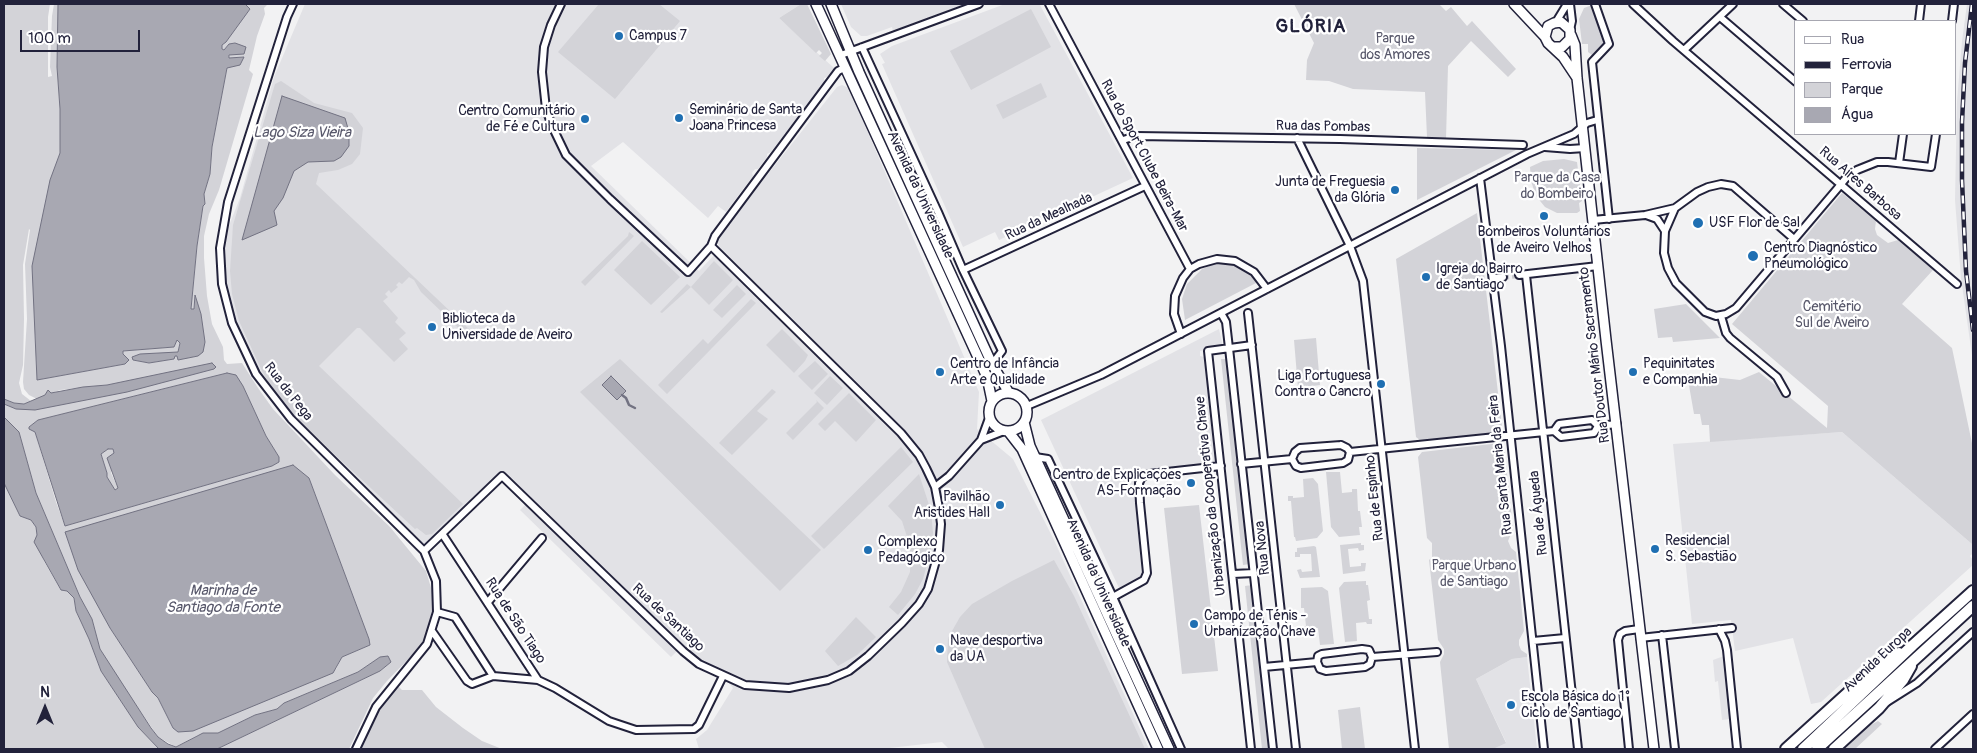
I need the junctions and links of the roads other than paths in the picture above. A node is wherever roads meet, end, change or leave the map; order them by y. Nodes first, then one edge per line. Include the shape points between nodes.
1 (293, 4) edge
2 (562, 4) edge
3 (816, 4) edge
4 (831, 4) edge
5 (979, 4) edge
6 (1049, 4) edge
7 (1514, 4) edge
8 (1595, 4) edge
9 (1633, 4) edge
10 (1733, 4) edge
11 (1783, 4) edge
12 (1921, 4) edge
13 (1954, 4) edge
14 (1572, 5) edge
15 (1720, 17) junction
16 (1527, 18) junction
17 (1802, 20) edge
18 (1919, 20) edge
19 (1952, 20) edge
20 (1554, 23) junction
21 (1570, 33) junction
22 (1545, 37) junction
23 (862, 47) junction
24 (1554, 47) junction
25 (1684, 50) junction
26 (850, 51) junction
27 (841, 55) junction
28 (846, 67) junction
29 (1577, 78) junction
30 (1794, 80) edge
31 (1597, 120) junction
32 (1583, 126) junction
33 (1904, 135) edge
34 (1936, 135) edge
35 (1296, 138) junction
36 (1123, 140) junction
37 (1523, 145) dead end
38 (1544, 147) junction
39 (1585, 148) junction
40 (1898, 163) junction
41 (1480, 178) junction
42 (1841, 184) junction
43 (1145, 186) junction
44 (1675, 208) junction
45 (1645, 215) junction
46 (1609, 219) junction
47 (1593, 220) junction
48 (1665, 231) junction
49 (1794, 239) junction
50 (711, 246) junction
51 (1350, 246) junction
52 (1598, 266) junction
53 (1190, 269) junction
54 (963, 270) junction
55 (1503, 277) tunnel mouth
56 (1493, 278) junction
57 (1957, 284) dead end
58 (1267, 288) junction
59 (1221, 313) junction
60 (1248, 313) dead end
61 (1721, 316) junction
62 (1181, 334) junction
63 (1252, 345) junction
64 (1229, 348) junction
65 (992, 364) junction
66 (1009, 393) junction
67 (1786, 393) dead end
68 (992, 401) junction
69 (1027, 406) junction
70 (990, 418) junction
71 (1024, 422) junction
72 (1616, 424) junction
73 (1598, 426) junction
74 (1006, 431) junction
75 (1554, 431) junction
76 (1543, 433) junction
77 (1511, 436) junction
78 (981, 440) junction
79 (1382, 449) junction
80 (1350, 452) junction
81 (1035, 457) junction
82 (1292, 459) junction
83 (1266, 462) junction
84 (1241, 464) junction
85 (1221, 466) junction
86 (935, 487) junction
87 (443, 535) junction
88 (542, 538) dead end
89 (424, 552) junction
90 (1254, 573) junction
91 (1233, 574) junction
92 (1973, 591) edge
93 (1113, 597) junction
94 (488, 602) junction
95 (1973, 606) edge
96 (437, 612) junction
97 (1732, 628) dead end
98 (1719, 629) junction
99 (432, 631) junction
100 (1973, 632) edge
101 (1640, 634) junction
102 (1662, 636) junction
103 (1565, 638) junction
104 (1533, 641) junction
105 (1913, 645) junction
106 (1437, 652) dead end
107 (1405, 655) junction
108 (1918, 656) junction
109 (1372, 657) junction
110 (1317, 662) junction
111 (1288, 665) junction
112 (1264, 667) junction
113 (493, 676) junction
114 (723, 676) junction
115 (538, 680) junction
116 (1878, 709) junction
117 (1973, 714) edge
118 (356, 749) edge
119 (1158, 749) edge
120 (1168, 749) edge
121 (1181, 749) edge
122 (1251, 749) edge
123 (1273, 749) edge
124 (1296, 749) edge
125 (1415, 749) edge
126 (1544, 749) edge
127 (1578, 749) edge
128 (1629, 749) edge
129 (1654, 749) edge
130 (1675, 749) edge
131 (1738, 749) edge
132 (1786, 749) edge
133 (1803, 749) edge
134 (1818, 749) edge
135 (1834, 749) edge
136 (1935, 749) edge

1 - 89 street, Rua da Pega via 228,202 220,248 222,284 232,323 249,360 290,419
2 - 50 street via 544,47 542,72 546,109 566,155 688,272
3 - 27 main road, Avenida da Universidade
4 - 26 main road, Avenida da Universidade
5 - 23 street
6 - 36 street, Rua do Sport Clube Beira-Mar via 1079,53
7 - 16 main road
8 - 31 street via 1609,44 1592,62
9 - 25 street, Rua Aires Barbosa
10 - 15 street
11 - 17 street
12 - 18 street
13 - 19 street
14 - 20 street
14 - 21 street
15 - 25 street
15 - 30 street
16 - 20 main road
16 - 22 main road
20 - 21 main road via 1564,24
20 - 22 main road via 1546,30
21 - 24 main road via 1565,46
21 - 29 main road, Rua Doutor Mário Sacramento via 1575,45
22 - 24 main road
23 - 26 street
23 - 54 street, Avenida da Universidade
24 - 29 main road, Rua Doutor Mário Sacramento
25 - 42 street, Rua Aires Barbosa
26 - 27 street
26 - 65 main road, Avenida da Universidade
27 - 28 main road, Avenida da Universidade
28 - 50 street via 838,71 715,236
28 - 68 main road, Avenida da Universidade via 987,377
29 - 32 main road, Rua Doutor Mário Sacramento
31 - 32 street
31 - 46 street
32 - 38 street via 1574,134
32 - 39 main road, Rua Doutor Mário Sacramento
33 - 40 street
34 - 40 street via 1931,167
35 - 36 street, Rua das Pombas via 1136,136
35 - 37 street, Rua das Pombas
35 - 51 street, Rua de Espinho
36 - 43 street, Rua do Sport Clube Beira-Mar
38 - 39 street
38 - 41 street
39 - 47 main road, Rua Doutor Mário Sacramento
40 - 42 street via 1869,164
41 - 51 street
41 - 56 street, Rua Santa Maria da Feira
42 - 49 street
42 - 57 street, Rua Aires Barbosa
43 - 53 street, Rua do Sport Clube Beira-Mar
43 - 54 street, Rua da Mealhada
44 - 45 street
44 - 48 street
44 - 49 street via 1708,187 1733,186
45 - 46 street
45 - 48 street via 1657,219
46 - 47 street
47 - 52 main road, Rua Doutor Mário Sacramento
48 - 61 street via 1664,253 1676,283 1705,312
49 - 61 street via 1736,308
50 - 86 street, Rua de Santiago via 911,444
51 - 58 street
51 - 79 street, Rua de Espinho via 1363,282
52 - 72 main road, Rua Doutor Mário Sacramento
52 - 76 street, Rua de Águeda via 1523,275
53 - 58 street via 1216,259 1235,261 1254,272
53 - 62 street via 1175,296 1174,314
54 - 65 street, Avenida da Universidade via 1002,351
55 - 56 street
56 - 77 street, Rua Santa Maria da Feira
58 - 59 street
59 - 62 street
59 - 64 street, Rua Nova via 1226,322
60 - 63 street, Rua Nova
61 - 67 street via 1730,338 1778,377
62 - 69 street via 1101,375
63 - 64 street
63 - 83 street, Rua Nova
64 - 84 street, Rua Nova
64 - 85 street, Urbanização da Cooperativa Chave via 1208,351
65 - 66 main road, Avenida da Universidade
66 - 68 main road via 1002,393
66 - 69 main road via 1020,397
68 - 70 main road
69 - 71 main road
70 - 74 main road via 995,426
70 - 78 street
71 - 74 main road via 1020,427
71 - 81 main road, Avenida da Universidade
72 - 73 street
72 - 101 main road, Rua Doutor Mário Sacramento
73 - 75 street via 1592,420 1559,424
73 - 75 street via 1594,433 1561,437
74 - 78 street
74 - 119 main road, Avenida da Universidade via 1022,449
75 - 76 street
76 - 77 street
76 - 103 street, Rua de Águeda
77 - 79 street
77 - 104 street, Rua Santa Maria da Feira
78 - 86 street
79 - 80 street
79 - 107 street, Rua de Espinho
80 - 82 street via 1341,445 1300,448
80 - 82 street via 1348,460 1342,463 1301,468
81 - 93 street, Avenida da Universidade via 1048,459
81 - 120 main road, Avenida da Universidade
82 - 83 street
83 - 84 street
83 - 111 street, Rua Nova
84 - 90 street, Rua Nova
85 - 91 street, Urbanização da Cooperativa Chave
85 - 93 street via 1142,477 1139,483 1147,573 1144,580
86 - 114 street, Rua de Santiago via 941,524 939,550 928,590 902,623 868,656 849,671 828,680 789,688 745,685
87 - 89 street
87 - 94 street, Rua de São Tiago
87 - 114 street, Rua de Santiago via 502,476 683,652 698,664
88 - 94 street
89 - 96 street via 436,581
90 - 91 street
90 - 112 street, Rua Nova
91 - 122 street, Urbanização da Cooperativa Chave
92 - 105 main road, Avenida Europa
93 - 121 street, Avenida da Universidade
94 - 115 street, Rua de São Tiago
95 - 108 main road, Avenida Europa
96 - 99 street
96 - 113 street via 454,617
97 - 98 street
98 - 102 street
98 - 131 street via 1727,650
99 - 113 street via 467,681 472,684
99 - 118 street via 421,652 376,707
100 - 116 street via 1917,683
101 - 102 street
101 - 128 street via 1625,631 1618,640
101 - 129 main road, Rua Doutor Mário Sacramento
102 - 130 street
103 - 104 street
103 - 127 street, Rua de Águeda
104 - 126 street, Rua Santa Maria da Feira
105 - 132 main road via 1882,662
105 - 133 main road, Avenida Europa
106 - 107 street
107 - 109 street
107 - 125 street, Rua de Espinho
108 - 116 main road
108 - 134 main road, Avenida Europa
109 - 110 street via 1369,650 1345,651 1322,654
109 - 110 street via 1365,667 1329,671 1320,669
110 - 111 street
111 - 112 street
111 - 124 street, Rua Nova
112 - 123 street, Rua Nova
113 - 115 street
114 - 115 street, Rua de São Tiago via 694,729 636,730 609,721
116 - 135 main road
117 - 136 street

